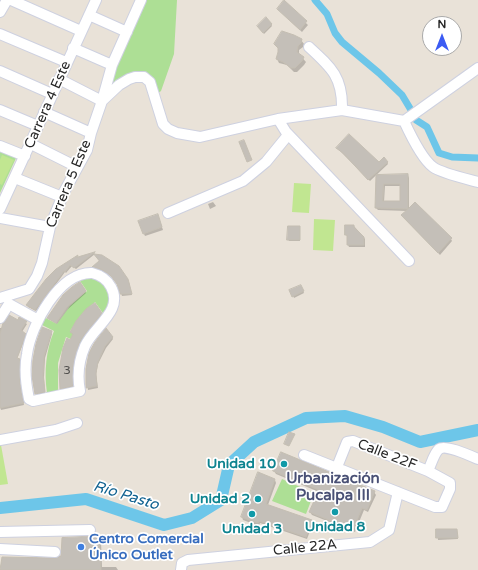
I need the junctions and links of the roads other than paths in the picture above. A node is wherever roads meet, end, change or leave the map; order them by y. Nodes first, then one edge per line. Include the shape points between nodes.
1 (6, 0) edge
2 (11, 0) edge
3 (96, 0) edge
4 (141, 0) edge
5 (0, 12) edge
6 (89, 15) junction
7 (81, 31) junction
8 (127, 32) junction
9 (0, 34) edge
10 (309, 47) dead end
11 (73, 48) junction
12 (66, 62) junction
13 (112, 65) junction
14 (478, 68) edge
15 (0, 71) edge
16 (59, 79) junction
17 (52, 94) junction
18 (102, 101) junction
19 (0, 110) edge
20 (342, 110) junction
21 (44, 112) junction
22 (278, 119) junction
23 (404, 122) junction
24 (38, 126) junction
25 (91, 133) junction
26 (288, 135) junction
27 (31, 144) junction
28 (0, 146) edge
29 (25, 156) junction
30 (77, 167) junction
31 (14, 178) junction
32 (478, 182) edge
33 (62, 197) junction
34 (0, 209) edge
35 (168, 213) dead end
36 (0, 218) edge
37 (50, 227) junction
38 (409, 262) dead end
39 (5, 300) edge
40 (0, 318) edge
41 (38, 320) junction
42 (78, 423) dead end
43 (0, 440) edge
44 (304, 455) dead end
45 (478, 459) edge
46 (336, 467) junction
47 (428, 471) junction
48 (398, 492) junction
49 (90, 530) dead end
50 (0, 532) edge
51 (0, 549) edge
52 (56, 552) dead end
53 (181, 568) edge

1 - 5 street
2 - 7 street
3 - 6 street, Carrera 4 Este
4 - 8 street, Carrera 5 Este
6 - 7 street, Carrera 4 Este
6 - 8 street
7 - 11 street, Carrera 4 Este
8 - 13 street, Carrera 5 Este
9 - 12 street
10 - 20 street via 327,64 337,79 341,90
11 - 12 street, Carrera 4 Este
11 - 13 street
12 - 16 street, Carrera 4 Este
13 - 18 street, Carrera 5 Este
14 - 23 street
15 - 17 street
16 - 17 street, Carrera 4 Este
16 - 18 street
17 - 21 street, Carrera 4 Este
18 - 22 street, Carrera 5 Este via 129,79 144,77 150,82 163,124 177,133 200,137
18 - 25 street, Carrera 5 Este
19 - 24 street
20 - 22 street
20 - 23 street
21 - 24 street, Carrera 4 Este
21 - 25 street
22 - 26 street
23 - 32 street via 421,153 433,167
24 - 27 street, Carrera 4 Este
25 - 30 street, Carrera 5 Este via 87,150
26 - 35 street via 266,162 243,181
26 - 38 street
27 - 29 street, Carrera 4 Este
27 - 30 street
28 - 29 street
29 - 31 street, Carrera 4 Este
30 - 33 street, Carrera 5 Este
31 - 33 street
31 - 34 street, Carrera 4 Este
33 - 37 street, Carrera 5 Este
36 - 37 street
37 - 39 street, Carrera 5 Este via 42,263 29,289
39 - 40 street
39 - 41 street
41 - 41 street via 26,358 29,399 33,401 80,391 78,376 81,356 90,337 111,312 114,300 111,286 95,274 75,277 60,289
42 - 43 street via 56,430
44 - 46 street
45 - 47 street via 442,447 438,449
46 - 47 street, Calle 22F via 347,442 353,441
46 - 48 street
47 - 48 street, Calle 22F via 451,485 442,507
48 - 53 street, Calle 22A via 389,530 370,542 188,560
49 - 50 street
51 - 52 street

